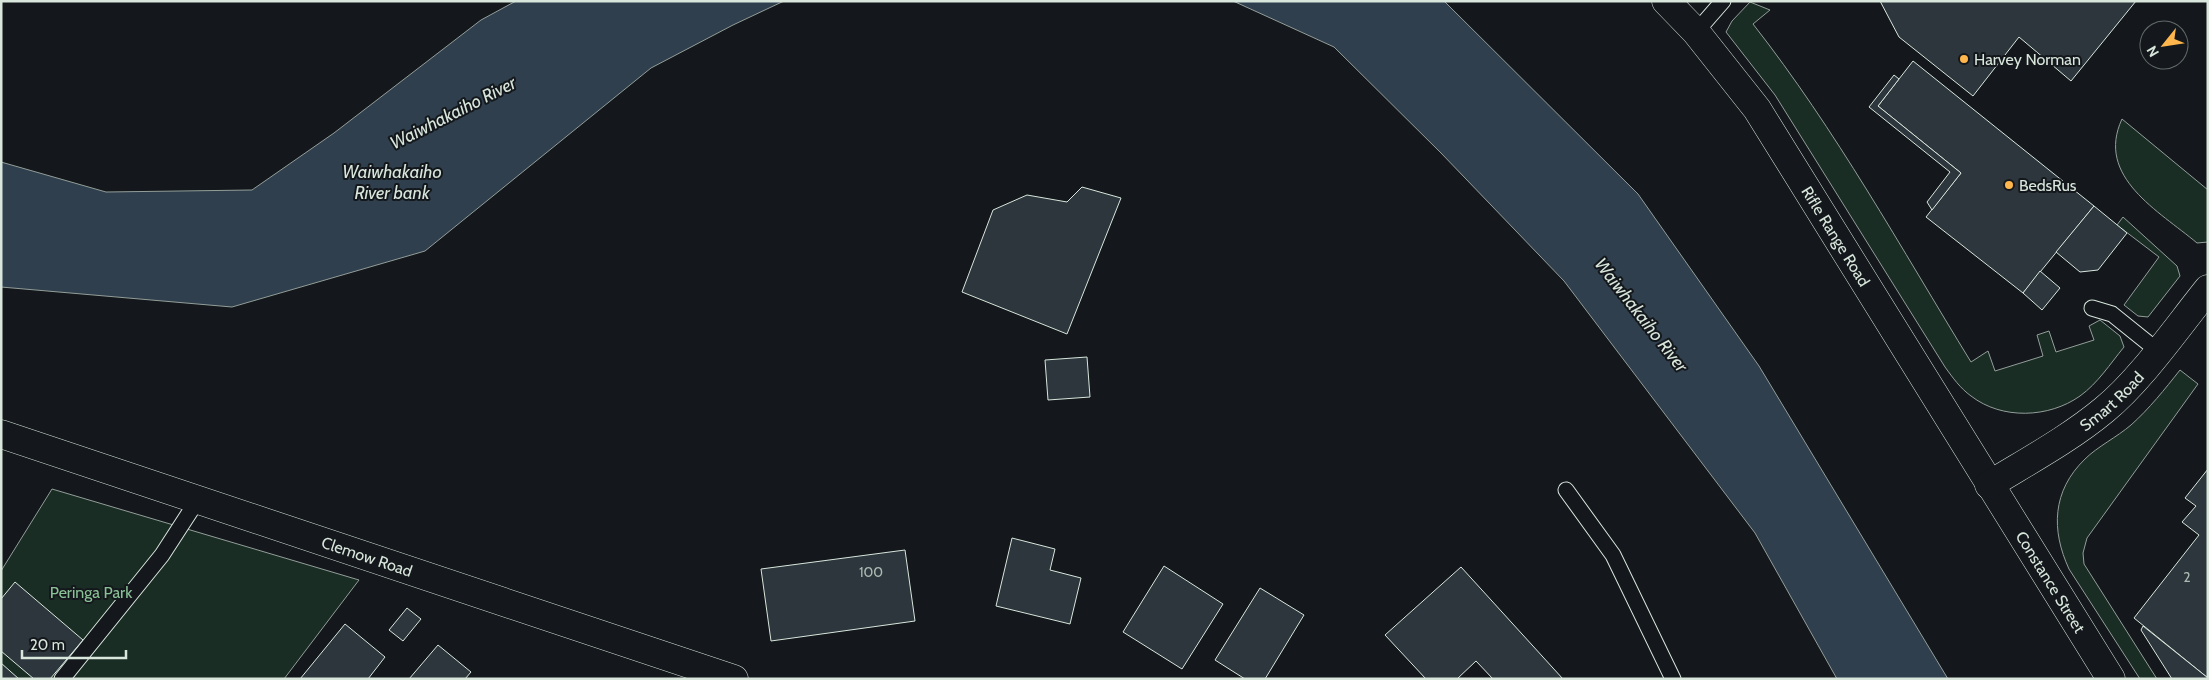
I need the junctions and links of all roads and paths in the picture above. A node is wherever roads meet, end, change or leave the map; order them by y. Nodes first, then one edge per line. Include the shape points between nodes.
1 (1666, 1) edge
2 (1723, 1) edge
3 (1696, 32) junction
4 (2208, 289) edge
5 (2092, 308) dead end
6 (2158, 351) junction
7 (1, 434) edge
8 (1989, 485) junction
9 (1566, 490) dead end
10 (197, 501) junction
11 (62, 679) edge
12 (734, 679) edge
13 (1673, 679) edge
14 (2112, 679) edge

1 - 3 street, Rifle Range Road
2 - 3 lane
3 - 8 street, Rifle Range Road via 1756,109
4 - 6 street, Smart Road
5 - 6 lane via 2112,314
6 - 8 street, Smart Road via 2106,409 2076,432
7 - 10 street, Clemow Road
8 - 14 street, Constance Street
9 - 13 lane via 1613,555
10 - 11 lane via 162,555
10 - 12 street, Clemow Road

